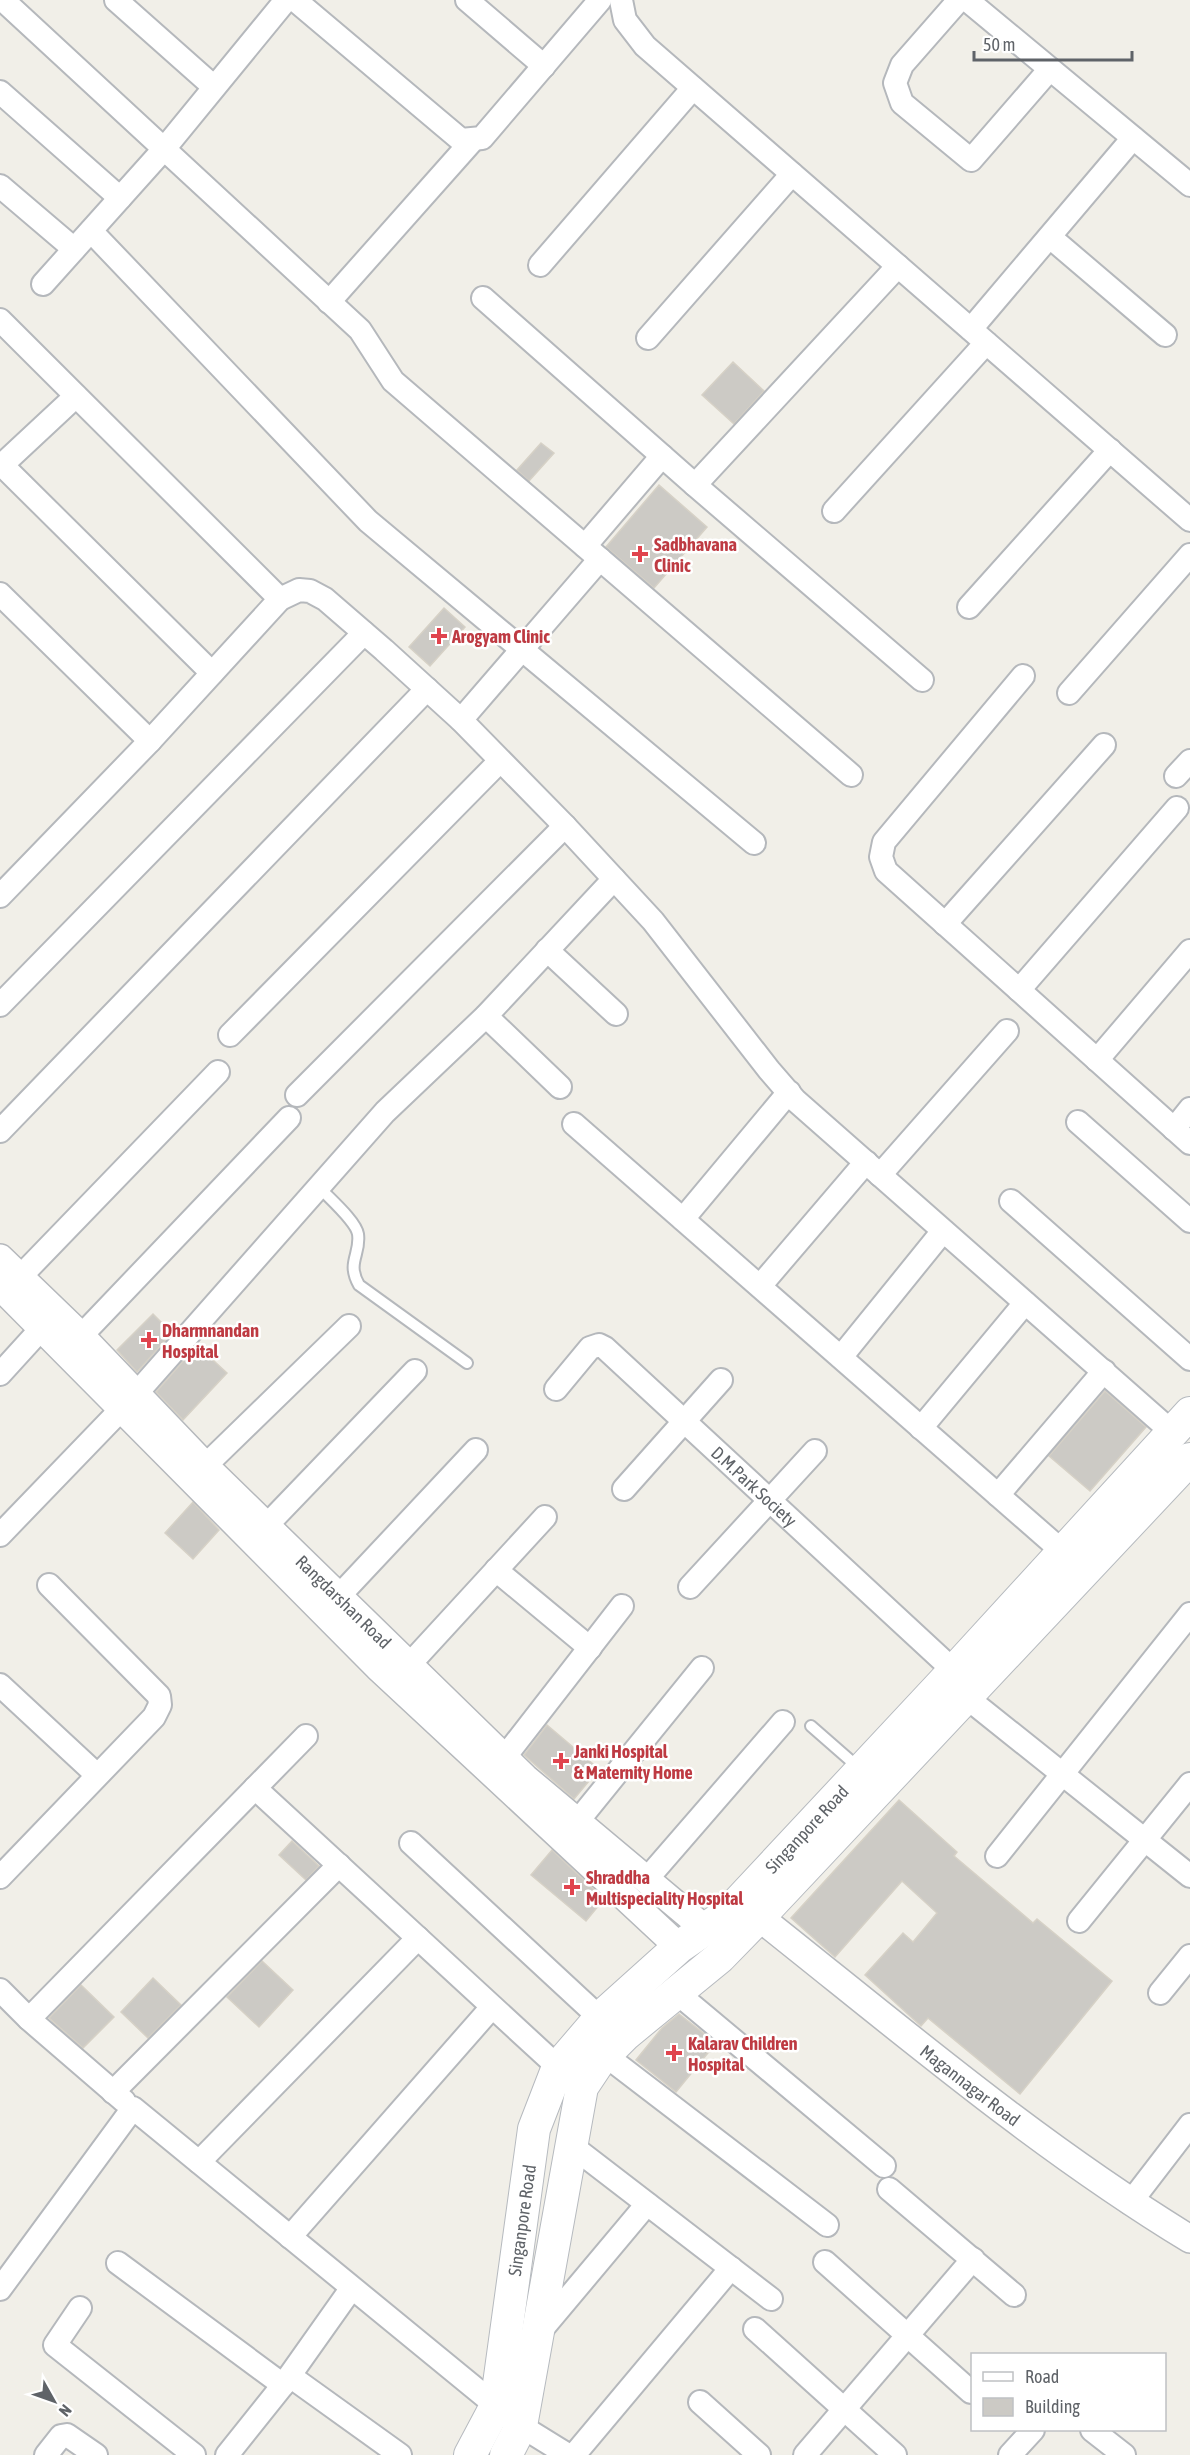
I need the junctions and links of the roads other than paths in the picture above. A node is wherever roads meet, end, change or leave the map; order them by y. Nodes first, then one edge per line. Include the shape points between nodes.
1 (3, 0) edge
2 (116, 0) edge
3 (286, 0) edge
4 (295, 0) edge
5 (467, 0) edge
6 (600, 0) edge
7 (621, 0) edge
8 (959, 0) edge
9 (967, 0) edge
10 (544, 66) junction
11 (1050, 69) junction
12 (214, 87) junction
13 (693, 88) junction
14 (0, 92) edge
15 (1133, 138) junction
16 (472, 141) junction
17 (164, 149) junction
18 (792, 174) junction
19 (1190, 185) edge
20 (0, 186) edge
21 (120, 198) junction
22 (91, 231) junction
23 (1050, 237) junction
24 (74, 249) junction
25 (540, 265) dead end
26 (898, 266) junction
27 (43, 284) dead end
28 (483, 298) dead end
29 (329, 302) junction
30 (0, 320) edge
31 (1165, 335) dead end
32 (979, 336) junction
33 (648, 338) dead end
34 (76, 396) junction
35 (1110, 450) junction
36 (662, 456) junction
37 (1, 464) edge
38 (695, 485) junction
39 (834, 511) dead end
40 (1190, 520) edge
41 (592, 552) junction
42 (1190, 555) edge
43 (0, 594) edge
44 (280, 599) junction
45 (969, 607) dead end
46 (364, 633) junction
47 (523, 650) junction
48 (212, 673) junction
49 (1023, 676) dead end
50 (922, 680) dead end
51 (427, 689) junction
52 (1069, 693) dead end
53 (461, 720) junction
54 (150, 741) junction
55 (1104, 745) dead end
56 (500, 761) junction
57 (851, 775) dead end
58 (1177, 808) dead end
59 (565, 826) junction
60 (754, 843) dead end
61 (614, 879) junction
62 (0, 896) edge
63 (945, 924) junction
64 (547, 950) junction
65 (1190, 951) edge
66 (1019, 990) junction
67 (0, 1005) edge
68 (616, 1014) dead end
69 (486, 1016) junction
70 (1007, 1031) dead end
71 (230, 1035) dead end
72 (1097, 1060) junction
73 (218, 1072) dead end
74 (560, 1087) dead end
75 (789, 1092) junction
76 (297, 1095) dead end
77 (1190, 1109) edge
78 (289, 1118) dead end
79 (1078, 1122) dead end
80 (574, 1124) dead end
81 (0, 1131) edge
82 (1182, 1136) edge
83 (873, 1168) junction
84 (319, 1187) junction
85 (1011, 1201) dead end
86 (683, 1220) junction
87 (1190, 1221) edge
88 (943, 1231) junction
89 (0, 1258) edge
90 (10, 1281) edge
91 (760, 1286) junction
92 (1025, 1303) junction
93 (349, 1326) dead end
94 (41, 1329) junction
95 (81, 1336) junction
96 (840, 1357) junction
97 (1190, 1359) edge
98 (467, 1363) dead end
99 (415, 1371) dead end
100 (1104, 1371) junction
101 (0, 1374) edge
102 (721, 1380) dead end
103 (556, 1389) dead end
104 (129, 1402) junction
105 (684, 1421) junction
106 (921, 1428) junction
107 (1174, 1431) edge
108 (476, 1450) dead end
109 (815, 1451) dead end
110 (1188, 1465) edge
111 (205, 1466) junction
112 (624, 1489) dead end
113 (998, 1495) junction
114 (769, 1500) junction
115 (545, 1517) dead end
116 (266, 1526) junction
117 (0, 1535) edge
118 (1062, 1551) junction
119 (496, 1570) junction
120 (49, 1585) dead end
121 (690, 1587) dead end
122 (339, 1596) junction
123 (622, 1606) dead end
124 (1190, 1614) edge
125 (590, 1648) junction
126 (409, 1665) junction
127 (702, 1668) dead end
128 (0, 1685) edge
129 (964, 1686) junction
130 (783, 1722) dead end
131 (811, 1726) dead end
132 (306, 1736) dead end
133 (504, 1758) junction
134 (861, 1770) junction
135 (1062, 1774) junction
136 (97, 1775) junction
137 (1190, 1784) edge
138 (255, 1788) junction
139 (577, 1822) junction
140 (1145, 1840) junction
141 (411, 1843) dead end
142 (997, 1856) dead end
143 (339, 1865) junction
144 (1190, 1876) edge
145 (0, 1877) edge
146 (646, 1880) junction
147 (759, 1917) junction
148 (1079, 1922) dead end
149 (704, 1929) junction
150 (418, 1938) junction
151 (679, 1947) junction
152 (1190, 1956) edge
153 (0, 1990) edge
154 (677, 1993) junction
155 (1160, 1993) dead end
156 (492, 2007) junction
157 (600, 2018) junction
158 (29, 2019) junction
159 (605, 2055) junction
160 (558, 2067) junction
161 (112, 2092) junction
162 (133, 2108) junction
163 (1190, 2125) edge
164 (572, 2146) junction
165 (199, 2162) junction
166 (884, 2166) dead end
167 (889, 2189) dead end
168 (1130, 2203) junction
169 (647, 2205) junction
170 (827, 2225) dead end
171 (290, 2237) junction
172 (1190, 2239) edge
173 (973, 2259) junction
174 (825, 2262) dead end
175 (118, 2263) dead end
176 (731, 2268) junction
177 (0, 2289) edge
178 (351, 2289) junction
179 (1014, 2295) dead end
180 (771, 2299) dead end
181 (80, 2308) dead end
182 (755, 2329) dead end
183 (538, 2334) junction
184 (907, 2336) junction
185 (286, 2380) junction
186 (971, 2392) edge
187 (700, 2402) dead end
188 (496, 2406) junction
189 (844, 2409) junction
190 (521, 2426) junction
191 (1032, 2431) edge
192 (1093, 2431) edge
193 (46, 2455) edge
194 (96, 2455) edge
195 (194, 2455) edge
196 (227, 2455) edge
197 (400, 2455) edge
198 (470, 2455) edge
199 (506, 2455) edge
200 (568, 2455) edge
201 (574, 2455) edge
202 (759, 2455) edge
203 (805, 2455) edge
204 (895, 2455) edge
205 (1010, 2455) edge
206 (1124, 2455) edge

1 - 17 street
2 - 12 street
3 - 12 street
4 - 16 street via 460,140
5 - 10 street
6 - 10 street
7 - 13 street via 625,20 645,46
8 - 11 street via 902,65 895,83 902,103 971,160
9 - 11 street
10 - 16 street via 482,138
11 - 15 street
12 - 17 street
13 - 18 street
13 - 25 street
14 - 21 street
15 - 19 street
15 - 23 street
16 - 29 street
17 - 21 street
17 - 29 street
18 - 26 street
18 - 33 street
20 - 24 street
21 - 22 street
22 - 24 street
22 - 47 street via 368,521
23 - 31 street
23 - 32 street
24 - 27 street
26 - 32 street
26 - 38 street
28 - 36 street
29 - 41 street via 360,330 393,381
30 - 34 street
32 - 35 street
32 - 39 street
34 - 37 street
34 - 44 street
35 - 40 street
35 - 45 street
36 - 38 street
36 - 41 street
37 - 48 street
38 - 50 street
41 - 47 street
41 - 57 street
42 - 52 street
43 - 54 street
44 - 46 street via 299,590 310,591
44 - 48 street
46 - 51 street
46 - 67 street
47 - 53 street
47 - 60 street
48 - 54 street
49 - 63 street via 884,842 881,857 886,871
51 - 53 street
51 - 81 street
53 - 56 street
54 - 62 street
55 - 63 street
56 - 59 street
56 - 71 street
58 - 66 street
59 - 61 street
59 - 76 street
61 - 64 street
61 - 75 street via 653,921
63 - 66 street
64 - 68 street
64 - 69 street
65 - 72 street
66 - 72 street
69 - 74 street
69 - 84 street via 385,1112
70 - 83 street
72 - 82 street
73 - 90 street
75 - 83 street
75 - 86 street
77 - 82 street
78 - 95 street
79 - 87 street
80 - 86 street
83 - 88 street
83 - 91 street
84 - 98 lane via 354,1224 358,1234 352,1264 359,1285
84 - 104 street
85 - 97 street
86 - 91 street
88 - 92 street
88 - 96 street
89 - 90 street, Rangdarshan Road
90 - 94 street, Rangdarshan Road
90 - 95 street, Rangdarshan Road
91 - 96 street
92 - 100 street
92 - 106 street
93 - 111 street
94 - 101 street
94 - 104 street, Rangdarshan Road
95 - 104 street, Rangdarshan Road
96 - 106 street
99 - 116 street
100 - 107 street
100 - 113 street
102 - 105 street
103 - 105 street, D.M.Park Society via 590,1348 599,1345
104 - 111 street, Rangdarshan Road
104 - 117 street
104 - 151 street, Rangdarshan Road via 378,1667
105 - 112 street
105 - 114 street, D.M.Park Society
106 - 113 street
107 - 110 street
107 - 118 main road, Singanpore Road
108 - 122 street
109 - 114 street
110 - 129 main road, Singanpore Road
111 - 116 street, Rangdarshan Road
113 - 118 street
114 - 121 street
114 - 129 street, D.M.Park Society
115 - 119 street
116 - 122 street, Rangdarshan Road
118 - 129 main road, Singanpore Road
119 - 125 street
119 - 126 street
120 - 136 street via 159,1696 160,1705 154,1717
122 - 126 street, Rangdarshan Road
123 - 125 street
124 - 135 street
125 - 133 street
126 - 133 street, Rangdarshan Road
127 - 139 street
128 - 136 street
129 - 134 main road, Singanpore Road
129 - 135 street, D.M.Park Society
129 - 147 main road, Singanpore Road
130 - 146 street
131 - 134 lane
132 - 138 street
133 - 139 street, Rangdarshan Road
134 - 149 main road, Singanpore Road via 727,1914
135 - 140 street, D.M.Park Society
135 - 142 street
136 - 145 street
137 - 140 street
138 - 143 street
138 - 158 street
139 - 146 street, Rangdarshan Road
140 - 144 street, D.M.Park Society
140 - 148 street
141 - 157 street
143 - 150 street
143 - 161 street
146 - 149 street, Rangdarshan Road
147 - 154 main road, Singanpore Road
147 - 168 street, Magannagar Road
149 - 151 main road, Singanpore Road
150 - 156 street
150 - 165 street
151 - 157 main road, Singanpore Road
152 - 155 street
153 - 158 street
154 - 159 main road, Singanpore Road
154 - 166 street
156 - 160 street
156 - 171 street
157 - 160 main road, Singanpore Road
158 - 161 street
159 - 164 main road, Singanpore Road via 582,2087
159 - 170 street
160 - 188 main road, Singanpore Road via 534,2129
161 - 162 street
162 - 165 street
162 - 177 street
163 - 168 street
164 - 169 street
164 - 183 main road, Singanpore Road
165 - 171 street
167 - 173 street
168 - 172 street, Magannagar Road
169 - 176 street
169 - 183 street
171 - 178 street
173 - 179 street
173 - 184 street
174 - 184 street
175 - 185 street
176 - 180 street
176 - 201 street
178 - 185 street
178 - 188 street
181 - 195 street via 55,2345
182 - 189 street
183 - 190 main road, Singanpore Road
184 - 186 street
184 - 189 street
185 - 196 street
185 - 197 street
187 - 202 street
188 - 190 street
188 - 198 main road, Singanpore Road
189 - 203 street
189 - 204 street
190 - 199 main road, Singanpore Road
190 - 200 street
191 - 205 street
192 - 206 street
193 - 194 street via 61,2436 67,2435

